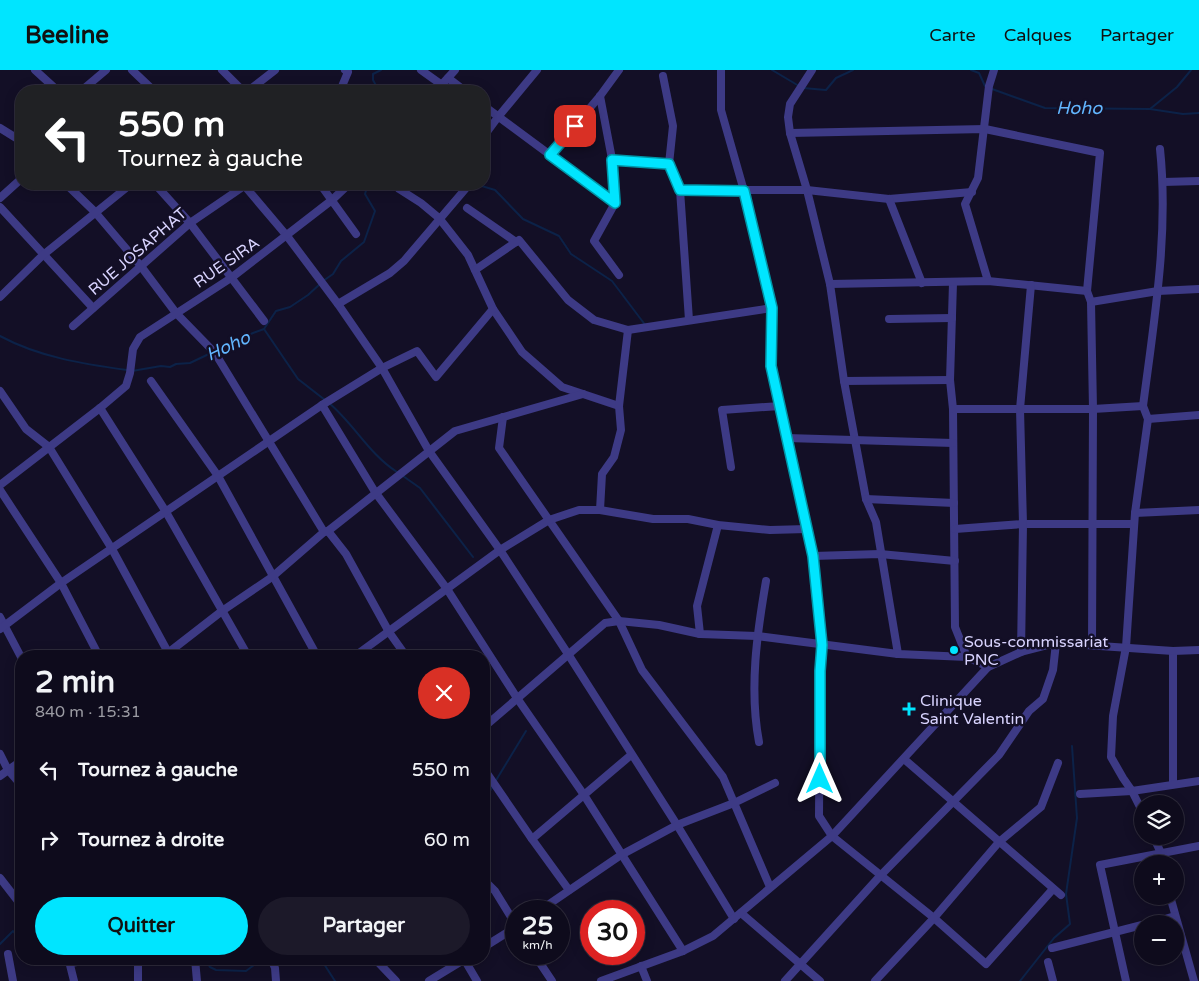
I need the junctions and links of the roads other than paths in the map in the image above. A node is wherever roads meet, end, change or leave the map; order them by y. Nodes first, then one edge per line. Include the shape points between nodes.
1 (35, 70) edge
2 (106, 70) edge
3 (132, 70) edge
4 (222, 70) edge
5 (275, 70) edge
6 (421, 70) edge
7 (454, 70) edge
8 (537, 70) edge
9 (619, 70) edge
10 (721, 70) edge
11 (812, 70) edge
12 (994, 70) edge
13 (346, 71) edge
14 (663, 76) dead end
15 (448, 78) junction
16 (51, 85) edge
17 (89, 85) edge
18 (148, 85) edge
19 (237, 85) edge
20 (256, 85) edge
21 (342, 85) edge
22 (442, 85) joint
23 (457, 85) edge
24 (600, 96) junction
25 (490, 111) edge
26 (498, 117) junction
27 (0, 128) edge
28 (490, 128) edge
29 (985, 129) junction
30 (790, 133) junction
31 (15, 137) edge
32 (1160, 148) dead end
33 (550, 155) junction
34 (612, 160) junction
35 (669, 164) junction
36 (1199, 181) edge
37 (1163, 182) junction
38 (15, 184) edge
39 (72, 190) edge
40 (123, 190) edge
41 (160, 190) edge
42 (237, 190) edge
43 (250, 190) edge
44 (324, 190) edge
45 (343, 190) edge
46 (401, 190) edge
47 (465, 190) edge
48 (680, 190) junction
49 (807, 190) junction
50 (744, 191) junction
51 (972, 192) junction
52 (0, 198) edge
53 (889, 199) junction
54 (332, 200) junction
55 (615, 203) junction
56 (0, 207) edge
57 (467, 208) dead end
58 (95, 212) junction
59 (3, 217) edge
60 (439, 218) junction
61 (190, 223) junction
62 (356, 234) dead end
63 (287, 236) junction
64 (516, 242) junction
65 (43, 256) junction
66 (140, 265) junction
67 (475, 270) junction
68 (619, 275) dead end
69 (231, 278) junction
70 (988, 281) junction
71 (922, 283) junction
72 (952, 283) junction
73 (830, 284) junction
74 (1031, 285) junction
75 (1199, 289) edge
76 (1086, 291) junction
77 (1158, 291) junction
78 (0, 297) edge
79 (1091, 302) junction
80 (338, 304) junction
81 (92, 308) junction
82 (493, 308) junction
83 (772, 308) junction
84 (176, 313) junction
85 (952, 318) junction
86 (889, 319) dead end
87 (689, 320) junction
88 (264, 321) dead end
89 (73, 326) dead end
90 (628, 330) junction
91 (382, 368) junction
92 (950, 380) junction
93 (151, 381) dead end
94 (844, 381) junction
95 (0, 391) edge
96 (583, 394) junction
97 (322, 405) junction
98 (619, 406) junction
99 (780, 406) junction
100 (1144, 406) junction
101 (100, 408) junction
102 (1093, 408) junction
103 (953, 409) junction
104 (1020, 409) junction
105 (1199, 415) edge
106 (503, 417) junction
107 (1148, 420) junction
108 (787, 438) junction
109 (855, 441) junction
110 (270, 442) junction
111 (953, 443) junction
112 (49, 447) junction
113 (429, 451) junction
114 (731, 467) dead end
115 (218, 476) junction
116 (0, 485) edge
117 (0, 490) edge
118 (375, 492) junction
119 (866, 499) junction
120 (954, 503) junction
121 (600, 510) junction
122 (1199, 510) edge
123 (166, 512) junction
124 (1135, 513) junction
125 (549, 520) junction
126 (1023, 524) junction
127 (1134, 524) junction
128 (718, 525) junction
129 (1093, 525) junction
130 (954, 528) junction
131 (807, 529) junction
132 (326, 531) junction
133 (112, 549) junction
134 (500, 550) junction
135 (880, 554) junction
136 (813, 556) junction
137 (955, 561) junction
138 (272, 578) junction
139 (766, 581) dead end
140 (61, 583) junction
141 (446, 590) junction
142 (222, 611) junction
143 (0, 617) edge
144 (619, 621) junction
145 (2, 628) edge
146 (389, 632) junction
147 (700, 634) junction
148 (757, 636) junction
149 (1056, 643) junction
150 (822, 645) junction
151 (1092, 645) junction
152 (1126, 647) junction
153 (16, 650) edge
154 (96, 650) edge
155 (164, 650) edge
156 (173, 650) edge
157 (245, 650) edge
158 (313, 650) edge
159 (364, 650) edge
160 (402, 650) edge
161 (485, 650) edge
162 (1199, 650) edge
163 (1173, 651) junction
164 (1020, 652) junction
165 (568, 654) junction
166 (898, 654) junction
167 (967, 656) junction
168 (490, 657) edge
169 (988, 667) junction
170 (517, 698) junction
171 (490, 722) edge
172 (759, 742) dead end
173 (0, 754) edge
174 (631, 755) junction
175 (904, 760) junction
176 (1058, 763) dead end
177 (15, 765) edge
178 (8, 770) junction
179 (0, 776) edge
180 (490, 778) edge
181 (15, 779) edge
182 (1199, 781) edge
183 (775, 783) dead end
184 (1174, 784) junction
185 (1132, 791) junction
186 (1080, 794) dead end
187 (584, 795) junction
188 (1134, 795) edge
189 (952, 802) junction
190 (734, 803) junction
191 (677, 825) junction
192 (832, 836) junction
193 (532, 839) junction
194 (999, 842) junction
195 (1157, 845) edge
196 (1199, 846) edge
197 (1161, 854) junction
198 (621, 855) junction
199 (880, 876) junction
200 (0, 878) edge
201 (490, 886) edge
202 (770, 887) junction
203 (1053, 888) junction
204 (569, 890) junction
205 (1061, 895) dead end
206 (15, 897) edge
207 (555, 900) edge
208 (505, 908) edge
209 (741, 913) junction
210 (934, 918) junction
211 (734, 919) junction
212 (1134, 927) edge
213 (505, 933) edge
214 (1115, 933) junction
215 (490, 943) edge
216 (1184, 947) edge
217 (1052, 948) dead end
218 (682, 951) junction
219 (8, 954) dead end
220 (1048, 962) dead end
221 (70, 965) edge
222 (138, 965) edge
223 (196, 965) edge
224 (274, 965) edge
225 (380, 965) edge
226 (455, 965) edge
227 (468, 965) edge
228 (541, 965) edge
229 (801, 965) junction
230 (641, 966) junction
231 (13, 981) edge
232 (74, 981) edge
233 (138, 981) edge
234 (197, 981) edge
235 (276, 981) edge
236 (396, 981) edge
237 (429, 981) edge
238 (477, 981) edge
239 (552, 981) edge
240 (601, 981) edge
241 (647, 981) edge
242 (785, 981) edge
243 (820, 981) edge
244 (875, 981) edge
245 (1053, 981) edge
246 (1126, 981) edge
247 (1194, 981) edge

1 - 16 street
2 - 17 street
3 - 18 street
4 - 19 street
5 - 20 street
6 - 22 street
7 - 15 street
8 - 26 street
9 - 24 street
10 - 50 street via 721,110
11 - 30 street via 790,104
12 - 29 street
13 - 21 street
14 - 35 street via 673,126
15 - 22 street
15 - 23 street
24 - 33 street
24 - 34 street
25 - 26 street
26 - 28 street
26 - 33 street
27 - 31 street
29 - 30 street
29 - 51 street via 978,178
29 - 76 street via 1100,153
30 - 49 street
32 - 37 street
33 - 55 street
34 - 35 street
34 - 55 street
35 - 48 street
36 - 37 street
37 - 77 street
38 - 52 street
39 - 58 street
40 - 58 street
41 - 61 street
42 - 61 street, RUE JOSAPHAT
43 - 63 street
44 - 54 street
45 - 54 street, RUE SIRA
46 - 60 street
47 - 60 street
48 - 50 street
48 - 87 street
49 - 50 street
49 - 53 street
49 - 73 street
50 - 83 street
51 - 53 street
51 - 70 street via 965,204
53 - 71 street
54 - 62 street
54 - 63 street, RUE SIRA
55 - 68 street via 594,241
56 - 59 street
57 - 64 street
58 - 65 street
58 - 66 street
59 - 65 street
60 - 67 street
60 - 80 street via 390,273
61 - 66 street, RUE JOSAPHAT
61 - 69 street
63 - 69 street, RUE SIRA
63 - 80 street
64 - 67 street
64 - 90 street via 519,240 568,300 594,320
65 - 78 street
65 - 81 street
66 - 81 street, RUE JOSAPHAT
66 - 84 street
67 - 82 street
69 - 84 street, RUE SIRA
69 - 88 street
70 - 72 street
70 - 74 street
71 - 72 street
71 - 73 street
72 - 85 street
73 - 94 street
74 - 76 street
74 - 104 street
75 - 77 street
76 - 79 street
77 - 79 street
77 - 100 street
79 - 102 street
80 - 91 street
81 - 89 street, RUE JOSAPHAT
82 - 91 street via 436,377 417,351
82 - 96 street via 522,352 562,387
83 - 87 street
83 - 99 street via 771,366
84 - 101 street, RUE SIRA via 140,337 133,349 126,386
84 - 110 street via 214,352
85 - 86 street
85 - 92 street
87 - 90 street
90 - 98 street
91 - 97 street
91 - 113 street
92 - 94 street
92 - 103 street
93 - 115 street
94 - 109 street
95 - 112 street via 26,429
96 - 98 street
96 - 106 street
97 - 110 street
97 - 118 street
98 - 121 street via 621,430 614,457 602,474
99 - 108 street
99 - 114 street via 722,410
100 - 102 street
100 - 107 street
101 - 112 street, RUE SIRA
101 - 123 street
102 - 104 street
102 - 129 street
103 - 104 street
103 - 111 street
104 - 126 street
105 - 107 street
106 - 113 street via 455,431
106 - 125 street via 499,448
107 - 124 street
108 - 109 street
108 - 131 street
109 - 111 street
109 - 119 street
110 - 115 street
110 - 132 street
111 - 120 street
112 - 116 street, RUE SIRA
112 - 133 street
113 - 118 street
113 - 134 street
115 - 123 street
115 - 138 street
117 - 140 street
118 - 132 street
118 - 141 street
119 - 120 street
119 - 135 street via 876,522
120 - 130 street
121 - 125 street via 579,510
121 - 128 street via 653,519 688,518
122 - 124 street
123 - 133 street
123 - 142 street
124 - 127 street
125 - 134 street
125 - 144 street
126 - 129 street
126 - 130 street
126 - 164 street
127 - 129 street
127 - 152 street
128 - 131 street via 770,530
128 - 147 street via 697,606
129 - 151 street
130 - 137 street
131 - 136 street
132 - 138 street
132 - 146 street via 346,554
133 - 140 street
133 - 155 street
134 - 141 street
134 - 165 street
135 - 136 street
135 - 137 street
135 - 166 street
136 - 150 street
137 - 167 street via 955,627
138 - 142 street
138 - 158 street
139 - 148 street
140 - 145 street
140 - 154 street
141 - 146 street
141 - 161 street
142 - 156 street
142 - 157 street
143 - 145 street
144 - 147 street
144 - 165 street via 605,623
144 - 190 street via 642,670 722,777
145 - 153 street
146 - 159 street
146 - 160 street
147 - 148 street
148 - 150 street
148 - 172 street via 755,719
149 - 151 street
149 - 164 street
149 - 189 street via 1053,670 1043,699 1029,711 999,755
150 - 166 street
150 - 192 street via 819,816
151 - 152 street
152 - 163 street
152 - 185 street via 1113,716 1111,757
162 - 163 street
163 - 184 street
164 - 169 street
165 - 170 street
165 - 174 street
166 - 167 street
167 - 169 street
168 - 170 street
169 - 175 street
170 - 171 street
170 - 187 street
173 - 178 street
174 - 187 street
174 - 191 street
175 - 189 street
175 - 192 street
176 - 194 street via 1041,807
177 - 178 street
178 - 179 street
178 - 181 street
180 - 193 street
182 - 184 street
183 - 190 street
184 - 185 street
185 - 186 street
185 - 188 street
187 - 193 street
187 - 198 street
189 - 194 street
189 - 199 street
190 - 191 street
190 - 202 street
191 - 198 street
191 - 211 street
192 - 199 street
192 - 202 street
193 - 204 street
194 - 203 street
194 - 210 street
195 - 197 street
196 - 197 street
197 - 214 street via 1100,865
198 - 204 street
198 - 218 street
199 - 210 street
199 - 229 street
200 - 206 street
201 - 208 street
202 - 209 street
203 - 205 street
203 - 210 street via 986,964
204 - 207 street
209 - 211 street
209 - 229 street
210 - 244 street
211 - 218 street via 713,936
212 - 214 street
213 - 215 street
214 - 217 street
214 - 246 street
216 - 247 street
218 - 230 street
219 - 231 street
220 - 245 street
221 - 232 street
222 - 233 street
223 - 234 street
224 - 235 street
225 - 236 street
226 - 237 street
227 - 238 street
228 - 239 street
229 - 242 street
229 - 243 street
230 - 240 street
230 - 241 street

